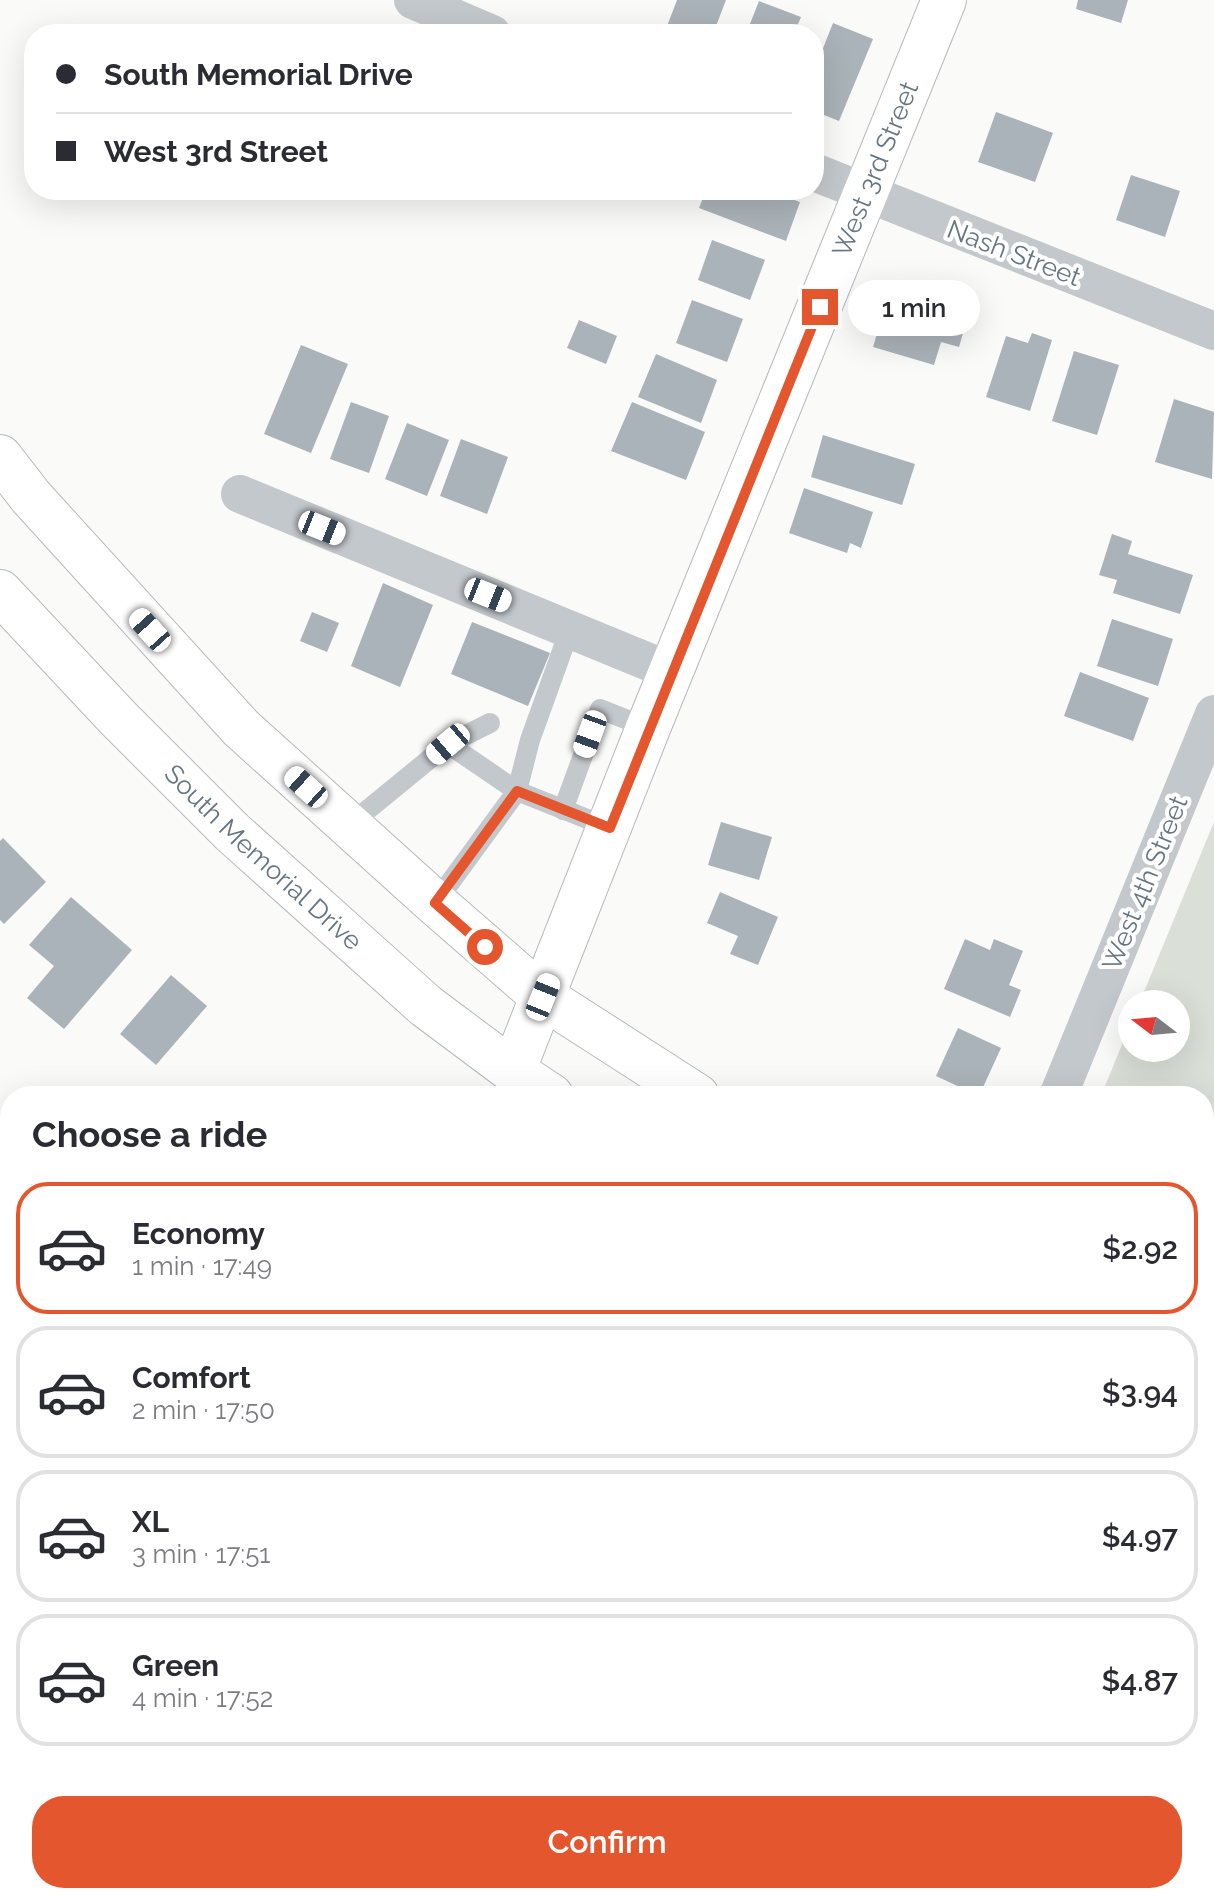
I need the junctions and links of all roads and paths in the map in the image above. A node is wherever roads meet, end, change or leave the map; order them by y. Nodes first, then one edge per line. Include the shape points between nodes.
1 (413, 0) edge
2 (944, 0) edge
3 (469, 24) edge
4 (824, 176) edge
5 (866, 194) junction
6 (1214, 331) edge
7 (0, 457) edge
8 (240, 494) dead end
9 (0, 592) edge
10 (570, 629) junction
11 (673, 672) junction
12 (1214, 714) edge
13 (490, 723) dead end
14 (648, 728) junction
15 (448, 744) junction
16 (517, 791) junction
17 (563, 810) junction
18 (349, 825) junction
19 (610, 828) junction
20 (435, 903) junction
21 (543, 997) junction
22 (508, 1084) edge
23 (681, 1086) edge
24 (1062, 1086) edge

1 - 3 street
2 - 5 main road, West 3rd Street
4 - 5 street, Nash Street
5 - 6 street, Nash Street
5 - 11 main road, West 3rd Street
7 - 18 main road via 241,728
8 - 10 street
9 - 22 main road, South Memorial Drive via 232,832
10 - 11 street
10 - 16 lane via 524,737
11 - 14 main road, West 3rd Street
12 - 24 street, West 4th Street
13 - 15 lane
14 - 17 lane via 600,709
14 - 19 main road, West 3rd Street
15 - 16 lane
15 - 18 lane
16 - 17 lane
16 - 20 lane
17 - 19 lane
18 - 20 main road
19 - 21 main road, West 3rd Street
20 - 21 main road
21 - 22 main road, West 3rd Street
21 - 23 main road

